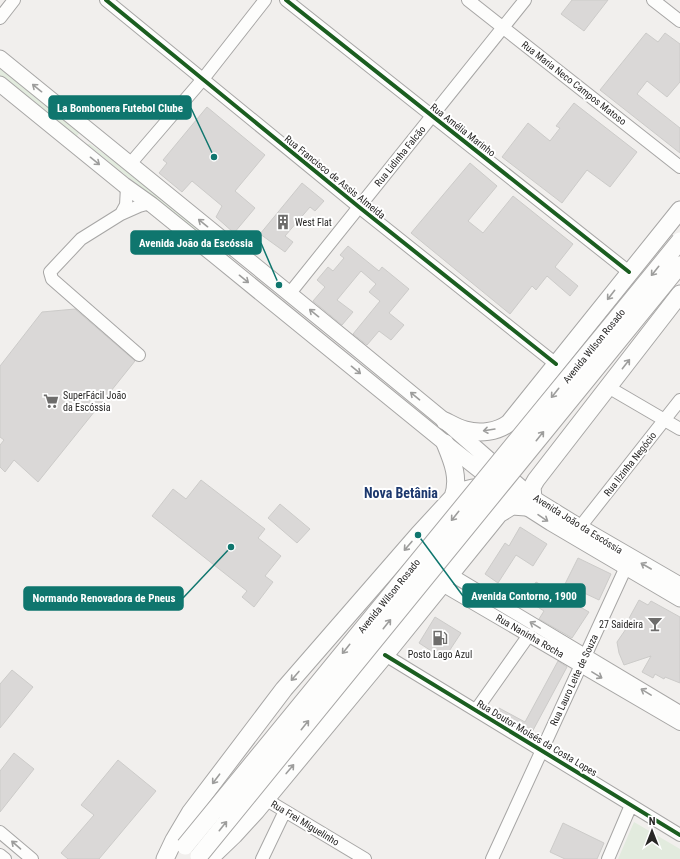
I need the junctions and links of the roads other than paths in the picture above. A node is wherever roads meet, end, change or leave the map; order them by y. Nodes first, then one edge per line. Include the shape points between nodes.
1 (14, 0) edge
2 (106, 0) edge
3 (265, 0) edge
4 (286, 0) edge
5 (468, 0) edge
6 (526, 0) edge
7 (653, 0) edge
8 (0, 18) edge
9 (680, 21) edge
10 (504, 28) junction
11 (0, 58) edge
12 (203, 79) junction
13 (0, 84) edge
14 (432, 116) junction
15 (76, 146) junction
16 (124, 159) junction
17 (680, 167) edge
18 (127, 187) junction
19 (150, 203) junction
20 (359, 207) junction
21 (680, 210) edge
22 (121, 214) junction
23 (680, 241) edge
24 (214, 255) junction
25 (680, 265) edge
26 (629, 272) junction
27 (266, 274) junction
28 (290, 293) junction
29 (680, 294) edge
30 (296, 321) junction
31 (355, 347) junction
32 (139, 355) dead end
33 (556, 364) junction
34 (608, 387) junction
35 (680, 400) edge
36 (521, 408) junction
37 (664, 420) junction
38 (445, 421) junction
39 (680, 429) edge
40 (445, 443) junction
41 (563, 446) junction
42 (453, 497) junction
43 (530, 502) junction
44 (499, 514) junction
45 (580, 527) junction
46 (626, 567) junction
47 (446, 579) junction
48 (678, 581) edge
49 (680, 598) edge
50 (529, 635) junction
51 (385, 655) junction
52 (584, 661) junction
53 (476, 710) junction
54 (680, 712) edge
55 (680, 724) edge
56 (542, 751) junction
57 (265, 799) junction
58 (631, 805) junction
59 (285, 811) junction
60 (0, 832) edge
61 (680, 836) edge
62 (0, 855) edge
63 (201, 858) edge
64 (5, 859) edge
65 (32, 859) edge
66 (165, 859) edge
67 (174, 859) edge
68 (262, 859) edge
69 (365, 859) edge
70 (492, 859) edge
71 (608, 859) edge

1 - 8 street
2 - 12 street, Rua Francisco de Assis Almeida
3 - 12 street
4 - 14 street, Rua Amélia Marinho
5 - 10 street, Rua Maria Neco Campos Matoso
6 - 10 street, Rua Lidinha Falcão
7 - 9 street
10 - 14 street, Rua Lidinha Falcão
10 - 17 street, Rua Maria Neco Campos Matoso
16 -> 11 main road, Avenida João da Escóssia
12 - 16 street
12 - 20 street, Rua Francisco de Assis Almeida
13 - 15 main road, Avenida João da Escóssia
14 - 20 street, Rua Lidinha Falcão
14 - 26 street, Rua Amélia Marinho
15 - 16 main road via 81,141 88,140 106,152
15 -> 18 main road, Avenida João da Escóssia
27 -> 16 main road, Avenida João da Escóssia
18 - 19 main road, Avenida João da Escóssia
18 - 22 street via 126,206
19 - 22 street
19 - 24 main road, Avenida João da Escóssia
20 - 28 street, Rua Lidinha Falcão
20 - 33 street, Rua Francisco de Assis Almeida
21 - 26 highway
22 - 32 street via 81,239 51,270 50,275
23 -> 67 highway, Avenida Wilson Rosado, bridge
24 - 27 main road via 218,250 225,248 246,264
24 -> 30 main road, Avenida João da Escóssia
63 -> 25 highway, Avenida Wilson Rosado, bridge
26 -> 33 highway
27 - 28 main road, Avenida João da Escóssia
31 -> 28 main road, Avenida João da Escóssia
34 -> 29 highway
30 - 31 main road via 316,330 347,355 352,354
30 -> 40 main road, Avenida João da Escóssia
38 -> 31 main road, Avenida João da Escóssia
33 - 36 highway
34 - 37 street
34 - 41 highway
35 - 37 street, Rua Ilzinha Negócio
36 -> 38 highway via 502,428 486,432 465,430
36 - 41 highway via 510,430 510,440 515,447 536,462 540,462
37 - 39 street
37 - 45 street, Rua Ilzinha Negócio
38 - 43 main road, Avenida João da Escóssia
40 - 42 highway via 455,471
40 - 43 main road, Avenida João da Escóssia
41 - 43 highway via 536,480 532,487
42 - 44 highway via 461,491 479,489 490,495 499,505
42 -> 66 highway via 284,689 190,813
43 - 44 highway via 512,506
43 - 45 main road, Avenida João da Escóssia
43 -> 46 main road, Avenida João da Escóssia via 551,523
44 - 47 highway
48 -> 45 main road, Avenida João da Escóssia
46 - 49 main road, Avenida João da Escóssia
46 - 52 street, Rua Lauro Leite de Souza
47 - 50 street, Rua Naninha Rocha
47 - 51 highway
52 -> 47 street, Rua Naninha Rocha
50 - 52 street, Rua Naninha Rocha
50 - 53 street
51 - 53 street, Rua Doutor Moisés da Costa Lopes
57 -> 51 highway
54 -> 52 street, Rua Naninha Rocha
52 -> 55 street, Rua Naninha Rocha
52 - 56 street, Rua Lauro Leite de Souza
53 - 56 street, Rua Doutor Moisés da Costa Lopes
56 - 58 street, Rua Doutor Moisés da Costa Lopes
56 - 70 street, Rua Lauro Leite de Souza
57 - 59 street, Rua Frei Miguelinho
57 - 63 highway via 234,835
58 - 61 street, Rua Doutor Moisés da Costa Lopes
58 - 71 street
59 - 68 street
59 - 69 street, Rua Frei Miguelinho
65 -> 60 street
62 - 64 street

